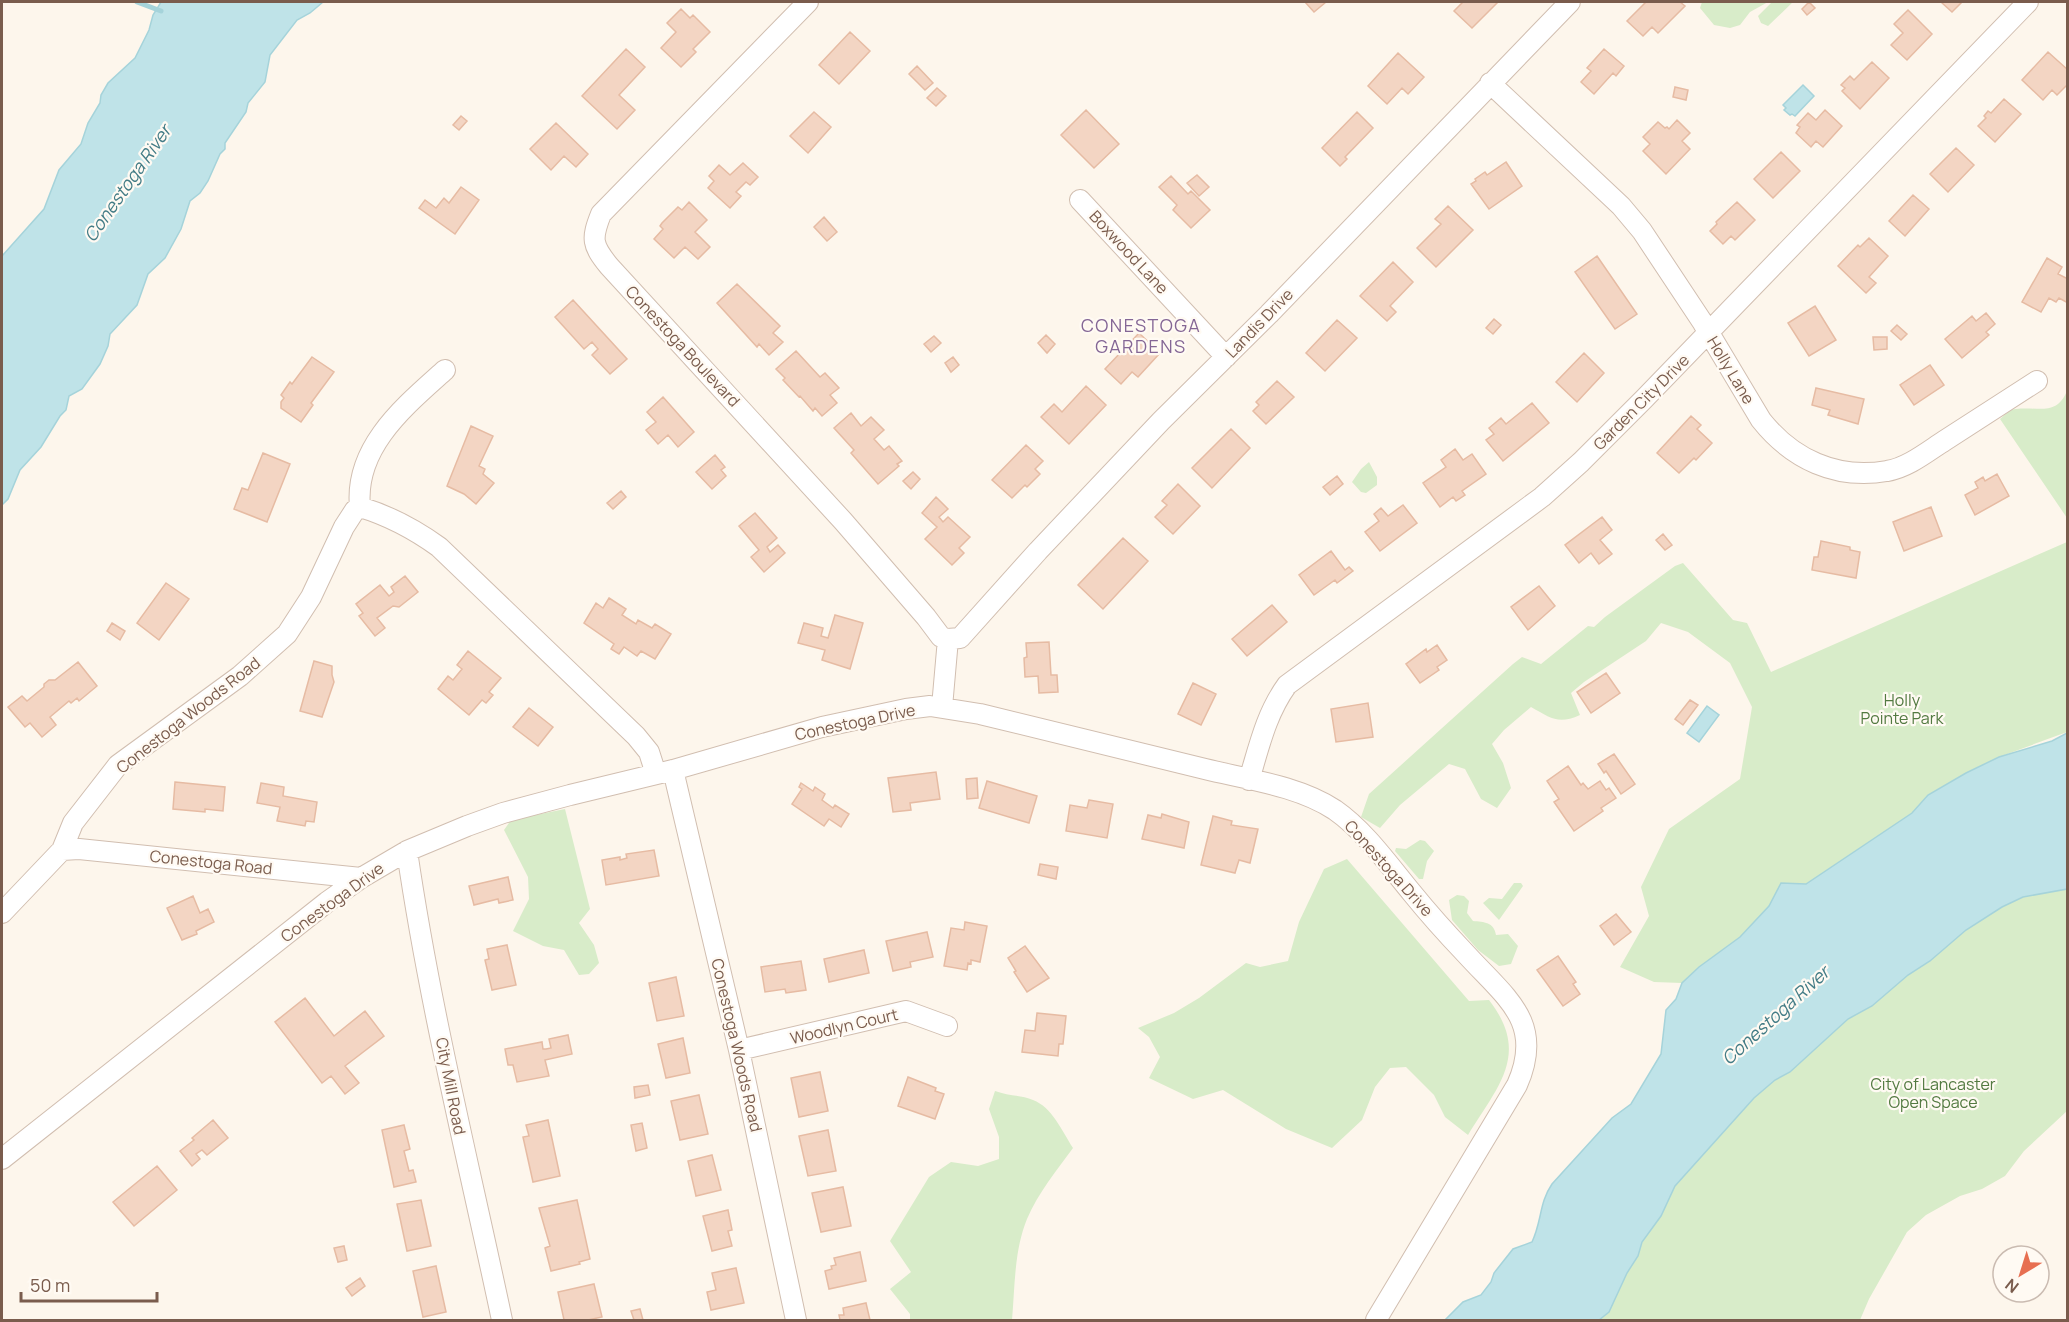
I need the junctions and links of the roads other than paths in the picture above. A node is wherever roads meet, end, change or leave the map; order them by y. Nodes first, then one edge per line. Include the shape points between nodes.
1 (808, 2) edge
2 (1570, 2) edge
3 (2028, 2) edge
4 (1490, 83) junction
5 (1080, 200) dead end
6 (1708, 334) junction
7 (1226, 357) junction
8 (445, 370) dead end
9 (2037, 381) dead end
10 (360, 507) junction
11 (948, 639) junction
12 (942, 707) junction
13 (664, 772) junction
14 (1249, 780) junction
15 (62, 850) junction
16 (407, 851) junction
17 (361, 878) junction
18 (2, 913) edge
19 (947, 1026) dead end
20 (739, 1050) junction
21 (2, 1159) edge
22 (502, 1320) edge
23 (796, 1320) edge
24 (1376, 1320) edge

1 - 11 street, Conestoga Boulevard via 600,214 594,231 596,249 843,521 941,637
2 - 4 street, Landis Drive
3 - 6 street, Garden City Drive
4 - 6 street, Holly Lane via 1621,206 1685,294
4 - 7 street, Landis Drive
5 - 7 street, Boxwood Lane
6 - 9 street, Holly Lane via 1771,433 1796,454 1845,472 1900,467
6 - 14 street, Garden City Drive via 1542,497 1287,685 1268,716
7 - 11 street, Landis Drive via 1161,421 960,638
8 - 10 street via 379,438 361,479
10 - 13 street, Conestoga Woods Road via 405,525 439,547 640,740
10 - 15 street, Conestoga Woods Road via 344,527 311,597 287,634 240,676 118,765 73,824
11 - 12 street
12 - 13 street, Conestoga Drive via 906,709 822,727
12 - 14 street, Conestoga Drive
13 - 16 street, Conestoga Drive via 503,813
13 - 20 street, Conestoga Woods Road
14 - 24 street, Conestoga Drive via 1321,802 1363,835 1508,1001 1526,1030 1525,1066 1517,1085
15 - 17 street, Conestoga Road
15 - 18 street, Conestoga Woods Road
16 - 17 street, Conestoga Drive
16 - 22 street, City Mill Road via 460,1135
17 - 21 street, Conestoga Drive
19 - 20 street, Woodlyn Court via 906,1011
20 - 23 street, Conestoga Woods Road

